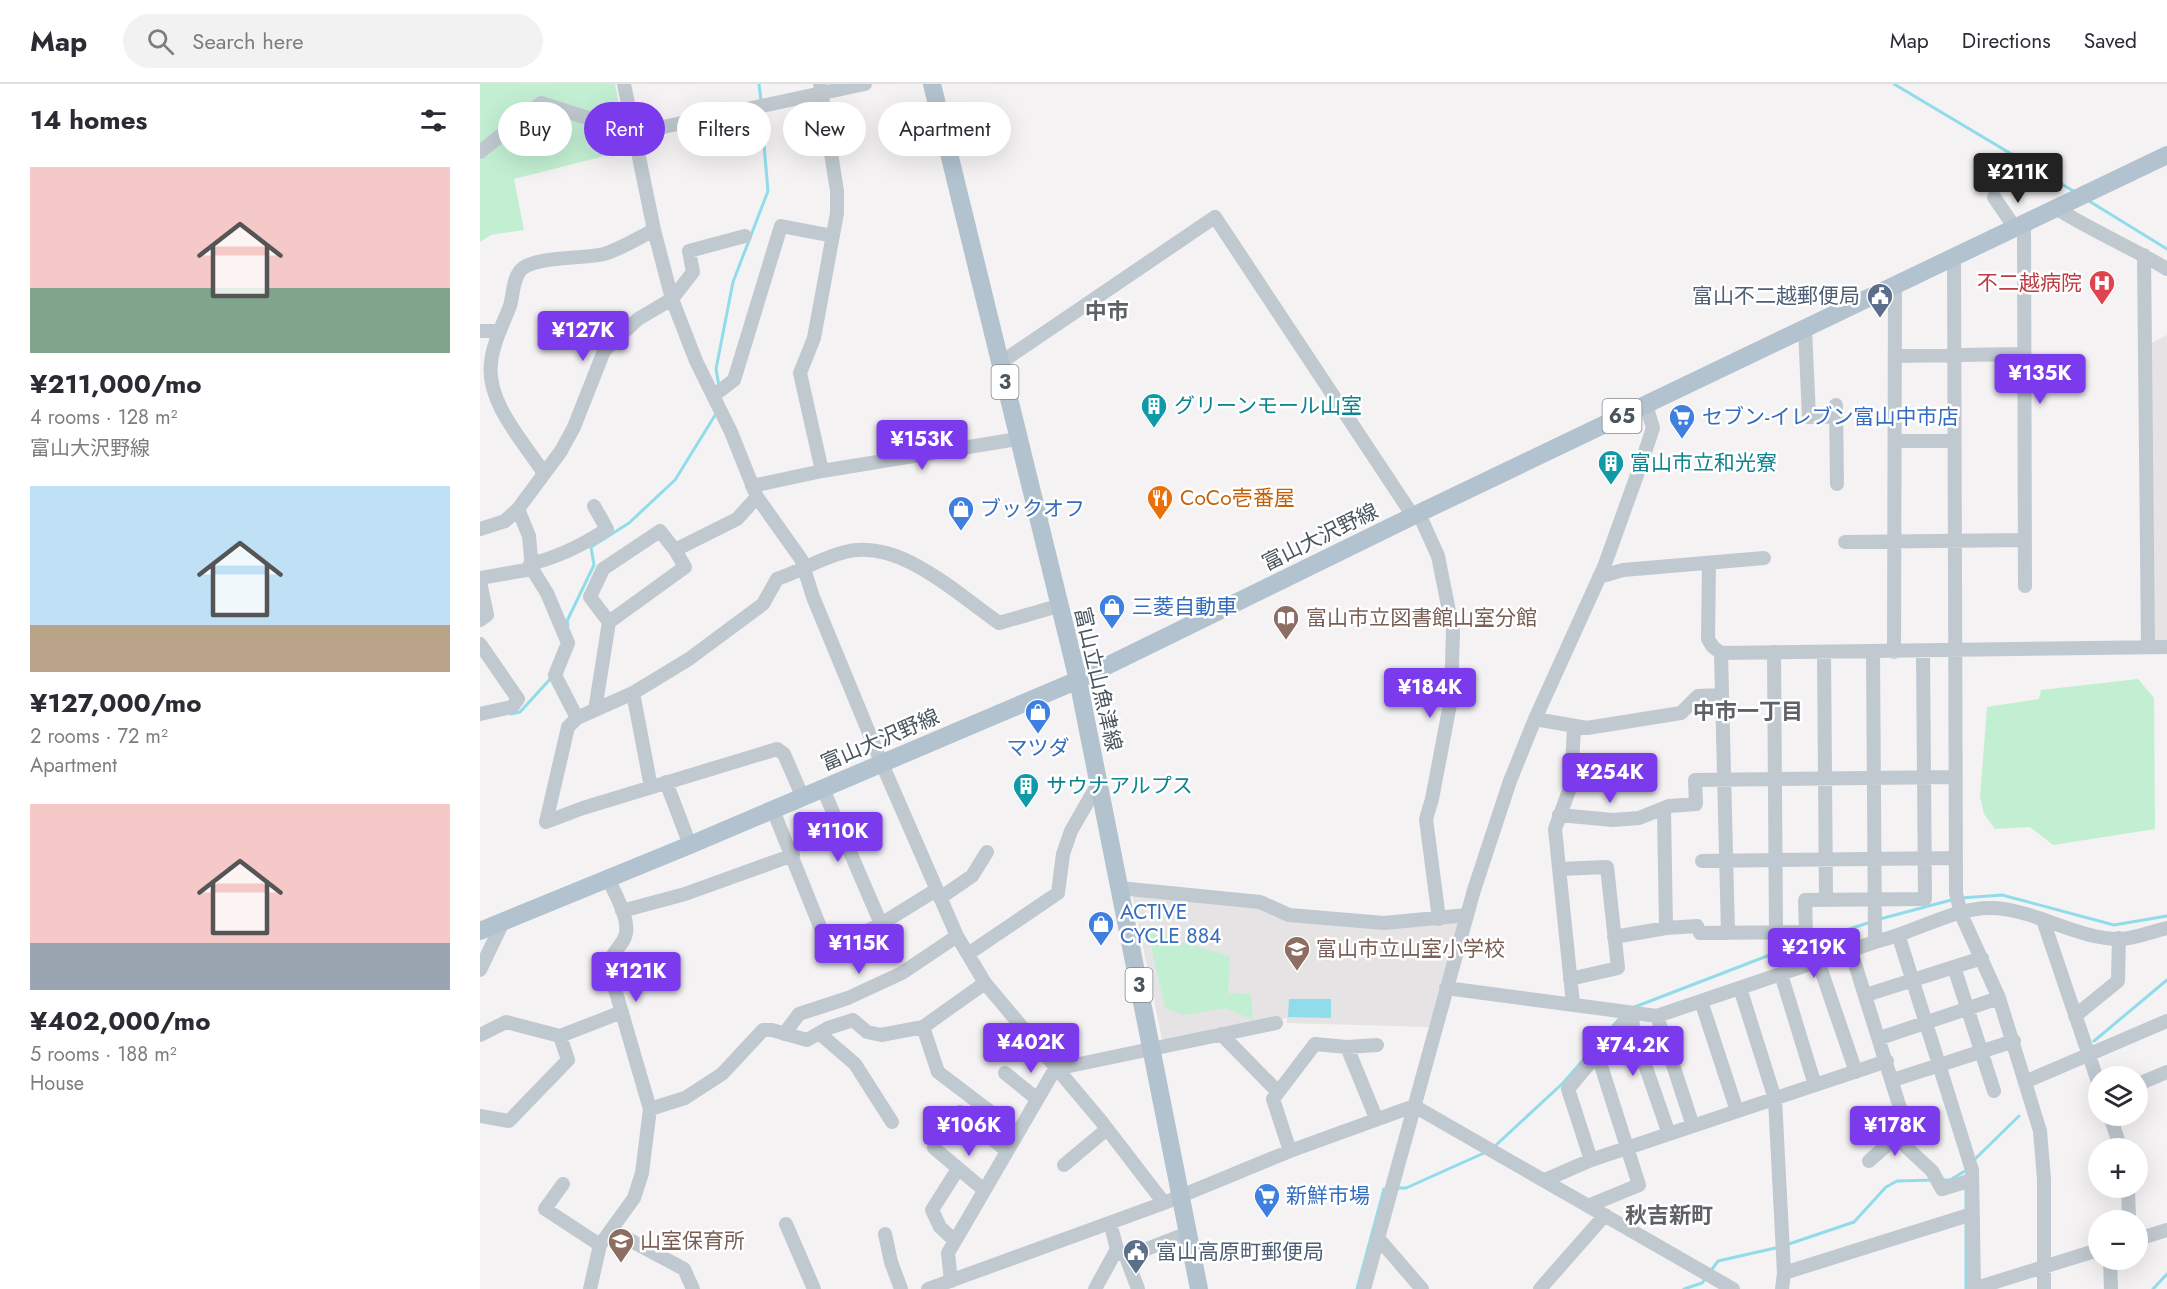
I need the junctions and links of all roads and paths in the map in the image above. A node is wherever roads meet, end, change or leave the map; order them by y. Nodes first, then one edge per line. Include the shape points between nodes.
1 (624, 84) edge
2 (865, 84) edge
3 (932, 84) edge
4 (820, 89) edge
5 (628, 102) edge
6 (584, 117) edge
7 (665, 126) edge
8 (480, 152) edge
9 (2167, 155) edge
10 (640, 156) edge
11 (1994, 197) dead end
12 (2056, 208) junction
13 (2020, 226) junction
14 (654, 230) junction
15 (745, 236) dead end
16 (833, 236) junction
17 (2144, 255) junction
18 (1954, 257) junction
19 (2167, 269) edge
20 (1895, 285) junction
21 (672, 299) junction
22 (1805, 329) junction
23 (480, 331) edge
24 (500, 331) junction
25 (2024, 354) junction
26 (1954, 355) junction
27 (1895, 356) junction
28 (1000, 363) junction
29 (713, 396) junction
30 (1646, 405) junction
31 (1018, 439) junction
32 (1895, 441) junction
33 (1954, 441) junction
34 (822, 471) junction
35 (543, 472) junction
36 (1837, 484) dead end
37 (755, 492) junction
38 (594, 506) dead end
39 (518, 509) junction
40 (1416, 515) junction
41 (480, 529) edge
42 (2025, 540) junction
43 (1954, 541) junction
44 (1845, 542) dead end
45 (1894, 542) junction
46 (675, 550) junction
47 (1764, 558) dead end
48 (1709, 563) junction
49 (531, 566) junction
50 (803, 571) junction
51 (1599, 578) junction
52 (480, 580) edge
53 (2025, 586) dead end
54 (1058, 606) junction
55 (480, 620) edge
56 (609, 622) junction
57 (480, 644) edge
58 (2148, 646) junction
59 (2167, 647) edge
60 (1954, 651) junction
61 (1774, 652) junction
62 (1824, 652) junction
63 (1873, 652) junction
64 (1894, 652) junction
65 (1923, 652) junction
66 (1721, 653) junction
67 (1078, 680) junction
68 (633, 693) junction
69 (1722, 695) junction
70 (595, 710) junction
71 (480, 714) edge
72 (577, 717) junction
73 (1535, 718) junction
74 (1574, 727) junction
75 (882, 764) junction
76 (1875, 777) junction
77 (1924, 777) junction
78 (1955, 777) junction
79 (1824, 778) junction
80 (1725, 779) junction
81 (1775, 779) junction
82 (666, 782) junction
83 (1099, 782) junction
84 (651, 787) junction
85 (823, 789) junction
86 (803, 798) junction
87 (773, 810) junction
88 (1664, 810) junction
89 (1559, 815) junction
90 (690, 845) junction
91 (987, 852) dead end
92 (793, 855) junction
93 (1956, 858) junction
94 (1924, 859) junction
95 (1874, 860) junction
96 (1702, 861) dead end
97 (1725, 861) junction
98 (1776, 861) junction
99 (1825, 861) junction
100 (1559, 869) junction
101 (608, 878) junction
102 (1119, 888) junction
103 (938, 894) junction
104 (1826, 898) junction
105 (1875, 899) junction
106 (621, 911) junction
107 (1960, 914) junction
108 (1467, 915) junction
109 (1439, 919) junction
110 (504, 920) junction
111 (2043, 920) junction
112 (881, 924) junction
113 (1666, 928) junction
114 (2167, 928) edge
115 (480, 930) edge
116 (1728, 933) junction
117 (1776, 934) junction
118 (957, 936) junction
119 (1614, 937) junction
120 (1899, 937) junction
121 (2119, 938) junction
122 (1875, 942) junction
123 (1851, 951) junction
124 (968, 954) junction
125 (1982, 958) junction
126 (1818, 961) junction
127 (1954, 967) junction
128 (480, 970) edge
129 (1781, 974) junction
130 (1570, 979) junction
131 (1912, 981) junction
132 (985, 983) junction
133 (1446, 988) junction
134 (1740, 988) junction
135 (1866, 995) junction
136 (1999, 998) junction
137 (1701, 1001) junction
138 (1573, 1004) junction
139 (1967, 1009) junction
140 (622, 1012) junction
141 (1632, 1013) junction
142 (1657, 1016) junction
143 (2075, 1016) junction
144 (2167, 1021) edge
145 (1276, 1023) dead end
146 (1926, 1023) junction
147 (924, 1027) junction
148 (819, 1033) junction
149 (784, 1034) junction
150 (1221, 1034) junction
151 (480, 1035) edge
152 (560, 1036) junction
153 (1880, 1038) junction
154 (2014, 1041) junction
155 (1377, 1045) dead end
156 (1347, 1047) junction
157 (1152, 1049) junction
158 (1981, 1052) junction
159 (1597, 1053) junction
160 (2089, 1055) junction
161 (1887, 1061) junction
162 (1939, 1065) junction
163 (2093, 1066) edge
164 (1055, 1069) junction
165 (1856, 1072) junction
166 (2167, 1072) edge
167 (1005, 1073) dead end
168 (1893, 1080) junction
169 (2148, 1080) edge
170 (2026, 1081) junction
171 (1815, 1085) junction
172 (1994, 1090) dead end
173 (1278, 1092) junction
174 (1037, 1099) junction
175 (1775, 1099) junction
176 (1414, 1106) junction
177 (650, 1109) junction
178 (960, 1112) dead end
179 (1737, 1112) junction
180 (480, 1116) edge
181 (1376, 1118) junction
182 (892, 1122) dead end
183 (1693, 1126) junction
184 (1107, 1129) junction
185 (1017, 1132) junction
186 (1669, 1134) junction
187 (1896, 1137) junction
188 (1627, 1148) junction
189 (934, 1149) dead end
190 (1006, 1151) junction
191 (1290, 1151) junction
192 (1591, 1160) junction
193 (1869, 1161) dead end
194 (1064, 1165) dead end
195 (958, 1169) junction
196 (1545, 1180) junction
197 (1972, 1180) junction
198 (563, 1184) dead end
199 (984, 1190) junction
200 (1173, 1200) junction
201 (1588, 1206) junction
202 (1972, 1214) junction
203 (1605, 1215) junction
204 (1110, 1223) junction
205 (786, 1224) dead end
206 (611, 1230) junction
207 (2167, 1230) edge
208 (1188, 1233) junction
209 (885, 1234) dead end
210 (2148, 1236) edge
211 (1378, 1238) junction
212 (955, 1241) junction
213 (600, 1245) junction
214 (1121, 1253) junction
215 (2088, 1253) edge
216 (2044, 1267) junction
217 (2110, 1270) edge
218 (1784, 1273) junction
219 (951, 1281) junction
220 (590, 1289) edge
221 (693, 1289) edge
222 (814, 1289) edge
223 (901, 1289) edge
224 (928, 1289) edge
225 (1095, 1289) edge
226 (1138, 1289) edge
227 (1199, 1289) edge
228 (1364, 1289) edge
229 (1422, 1289) edge
230 (1539, 1289) edge
231 (1733, 1289) edge
232 (1782, 1289) edge
233 (1974, 1289) edge
234 (2044, 1289) edge
235 (2111, 1289) edge

1 - 5 street
2 - 4 street
3 - 28 main road, 富山立山魚津線 / 3
4 - 7 street
4 - 16 street via 837,191
6 - 8 street via 541,103
9 - 12 main road, 富山大沢野線 / 65
10 - 14 street
11 - 13 street
12 - 13 main road, 富山大沢野線 / 65
12 - 17 street via 2091,231
13 - 18 main road, 富山大沢野線 / 65
13 - 25 street
14 - 21 street
14 - 24 street via 608,253 523,268
15 - 21 street via 689,251 693,272
16 - 29 street via 781,226 734,380
16 - 34 street via 814,338 800,373
17 - 19 street
17 - 58 street
18 - 20 main road, 富山大沢野線 / 65
18 - 26 street
20 - 22 main road, 富山大沢野線 / 65
20 - 27 street
21 - 29 street
21 - 35 street via 638,319 604,351 574,427
22 - 30 main road, 富山大沢野線 / 65
22 - 36 street via 1809,417 1836,411
23 - 24 street
24 - 35 street via 490,365 492,383 500,404
25 - 26 street
25 - 42 street
26 - 27 street
26 - 33 street
27 - 32 street
28 - 31 main road, 富山立山魚津線 / 3
28 - 40 street via 1215,217
29 - 37 street
30 - 40 main road, 富山大沢野線 / 65
30 - 51 street via 1653,428
31 - 34 street
31 - 54 main road, 富山立山魚津線 / 3
32 - 33 street
32 - 45 street
33 - 43 street
34 - 37 street
35 - 39 street
37 - 46 street via 737,519
37 - 50 street via 801,559
38 - 49 street via 607,529
39 - 41 street via 505,521
39 - 49 street via 528,536
40 - 67 main road, 富山大沢野線 / 65
40 - 109 street via 1438,556 1453,631 1450,699 1426,819
42 - 43 street
42 - 53 street
43 - 45 street
43 - 60 street
44 - 45 street
45 - 64 street
46 - 56 street via 685,567
46 - 56 street via 660,531 603,569 590,597
47 - 48 street
48 - 51 street via 1623,570
48 - 66 street via 1708,639
49 - 52 street
49 - 72 street via 568,643 555,675
50 - 54 street via 825,558 870,549 908,560 999,623
50 - 68 street via 777,579 763,604 689,659
50 - 75 street
51 - 73 street
52 - 55 street via 487,615
54 - 67 main road, 富山立山魚津線 / 3
56 - 70 street
57 - 71 street via 518,699 513,707
58 - 59 street
58 - 60 street
60 - 65 street
60 - 78 street
61 - 62 street
61 - 66 street
61 - 81 street
62 - 63 street
62 - 79 street
63 - 64 street
63 - 76 street
64 - 65 street
65 - 77 street
66 - 69 street
67 - 75 main road, 富山大沢野線 / 65
67 - 83 main road, 富山立山魚津線 / 3
68 - 70 street
68 - 84 street
69 - 74 street via 1698,696 1681,713
69 - 80 street
70 - 72 street
72 - 84 street via 568,727 546,822
73 - 74 street
73 - 108 street via 1510,781
74 - 89 street via 1571,785
75 - 85 main road, 富山大沢野線 / 65
75 - 103 street
76 - 77 street
76 - 79 street
76 - 95 street
77 - 78 street
77 - 94 street
78 - 93 street
79 - 81 street
79 - 99 street
80 - 81 street
80 - 88 street via 1695,780 1696,804 1669,806
80 - 97 street
81 - 98 street
82 - 84 street
82 - 86 street via 777,748 784,754
82 - 90 street
83 - 102 main road, 富山立山魚津線 / 3
83 - 124 street via 1071,831 1063,854 1059,893
85 - 86 main road, 富山大沢野線 / 65
85 - 112 street
86 - 87 main road, 富山大沢野線 / 65
87 - 90 main road, 富山大沢野線 / 65
87 - 92 street
88 - 89 street via 1639,818 1613,820
88 - 113 street
89 - 100 street
90 - 101 main road, 富山大沢野線 / 65
91 - 103 street via 972,876
92 - 106 street via 685,894
92 - 112 street via 829,949
93 - 94 street
93 - 107 street
94 - 95 street
94 - 105 street via 1925,899
95 - 99 street
95 - 105 street
96 - 97 street
97 - 98 street
97 - 116 street
98 - 99 street
98 - 117 street
99 - 104 street
100 - 119 street via 1607,867
100 - 130 street
101 - 106 street
101 - 110 main road, 富山大沢野線 / 65
102 - 109 street via 1260,902 1289,915 1384,923
102 - 157 main road, 富山立山魚津線 / 3
103 - 112 street
103 - 118 street
104 - 105 street
104 - 117 street via 1805,900 1806,932
105 - 122 street
106 - 140 street via 627,928 608,966
107 - 111 street via 1993,908
107 - 120 street
107 - 125 street
108 - 109 street
108 - 133 street
110 - 115 main road, 富山大沢野線 / 65
110 - 128 street
111 - 121 street
111 - 143 street
113 - 116 street via 1697,926 1700,933
113 - 119 street
114 - 121 street
116 - 117 street
118 - 124 street
118 - 149 street via 902,973 848,998 799,1014
119 - 130 street via 1618,968
120 - 122 street
120 - 131 street
121 - 143 street via 2118,981
122 - 123 street
123 - 126 street
123 - 135 street
124 - 132 street
125 - 127 street
125 - 136 street
126 - 129 street
126 - 165 street
127 - 131 street
127 - 139 street
129 - 134 street
129 - 171 street
130 - 138 street
131 - 135 street
131 - 146 street
132 - 147 street
132 - 164 street
133 - 138 street
133 - 176 street
134 - 137 street
134 - 175 street
135 - 153 street
136 - 139 street
136 - 154 street
137 - 142 street
137 - 179 street
138 - 141 street
139 - 146 street
139 - 158 street
140 - 152 street
140 - 177 street
141 - 142 street
141 - 159 street
141 - 186 street via 1634,1030
142 - 183 street
143 - 160 street
144 - 160 street
145 - 150 street
146 - 153 street
146 - 162 street
147 - 148 street via 881,1035 867,1032 853,1020
147 - 185 street via 938,1072
148 - 149 street via 807,1040
148 - 182 street via 855,1064
149 - 177 street via 763,1030 722,1074 686,1098
150 - 157 street
150 - 173 street
151 - 152 street via 506,1022
152 - 180 street via 568,1060 509,1121
153 - 161 street
154 - 158 street
154 - 170 street
155 - 156 street
156 - 173 street via 1315,1044
156 - 181 street
157 - 164 street
157 - 200 main road, 富山立山魚津線 / 3
158 - 162 street
158 - 172 street
159 - 188 street
159 - 192 street via 1568,1089
160 - 163 street
160 - 170 street
161 - 165 street
161 - 168 street
162 - 168 street
162 - 197 street
164 - 174 street
164 - 184 street
165 - 171 street
166 - 169 street
167 - 174 street
168 - 187 street via 1900,1108 1887,1129
170 - 216 street via 2040,1131
171 - 175 street
173 - 191 street via 1273,1099
174 - 185 street
175 - 179 street
175 - 218 street
176 - 181 street
176 - 196 street
176 - 211 street
177 - 206 street via 642,1173 634,1198
178 - 190 street
179 - 183 street
181 - 191 street
183 - 186 street
184 - 194 street
184 - 200 street
185 - 190 street
186 - 188 street
187 - 193 street
187 - 197 street via 1932,1171 1942,1189
188 - 192 street
188 - 201 street via 1639,1185
189 - 195 street
190 - 199 street
191 - 200 street
192 - 196 street
195 - 199 street
195 - 212 street via 932,1210 940,1227
196 - 201 street
197 - 202 street
198 - 213 street via 545,1209
199 - 212 street
200 - 204 street
200 - 208 main road, 富山立山魚津線 / 3
201 - 203 street
202 - 218 street
202 - 233 street
203 - 230 street
203 - 231 street
204 - 214 street
204 - 219 street
205 - 222 street
206 - 213 street
206 - 221 street via 684,1269
207 - 210 street
208 - 214 street
208 - 227 main road, 富山立山魚津線 / 3
209 - 223 street
211 - 228 street
211 - 229 street
212 - 219 street via 948,1253
213 - 220 street
214 - 225 street
214 - 226 street
215 - 216 street
216 - 233 street
216 - 234 street
217 - 235 street
218 - 232 street
219 - 224 street

